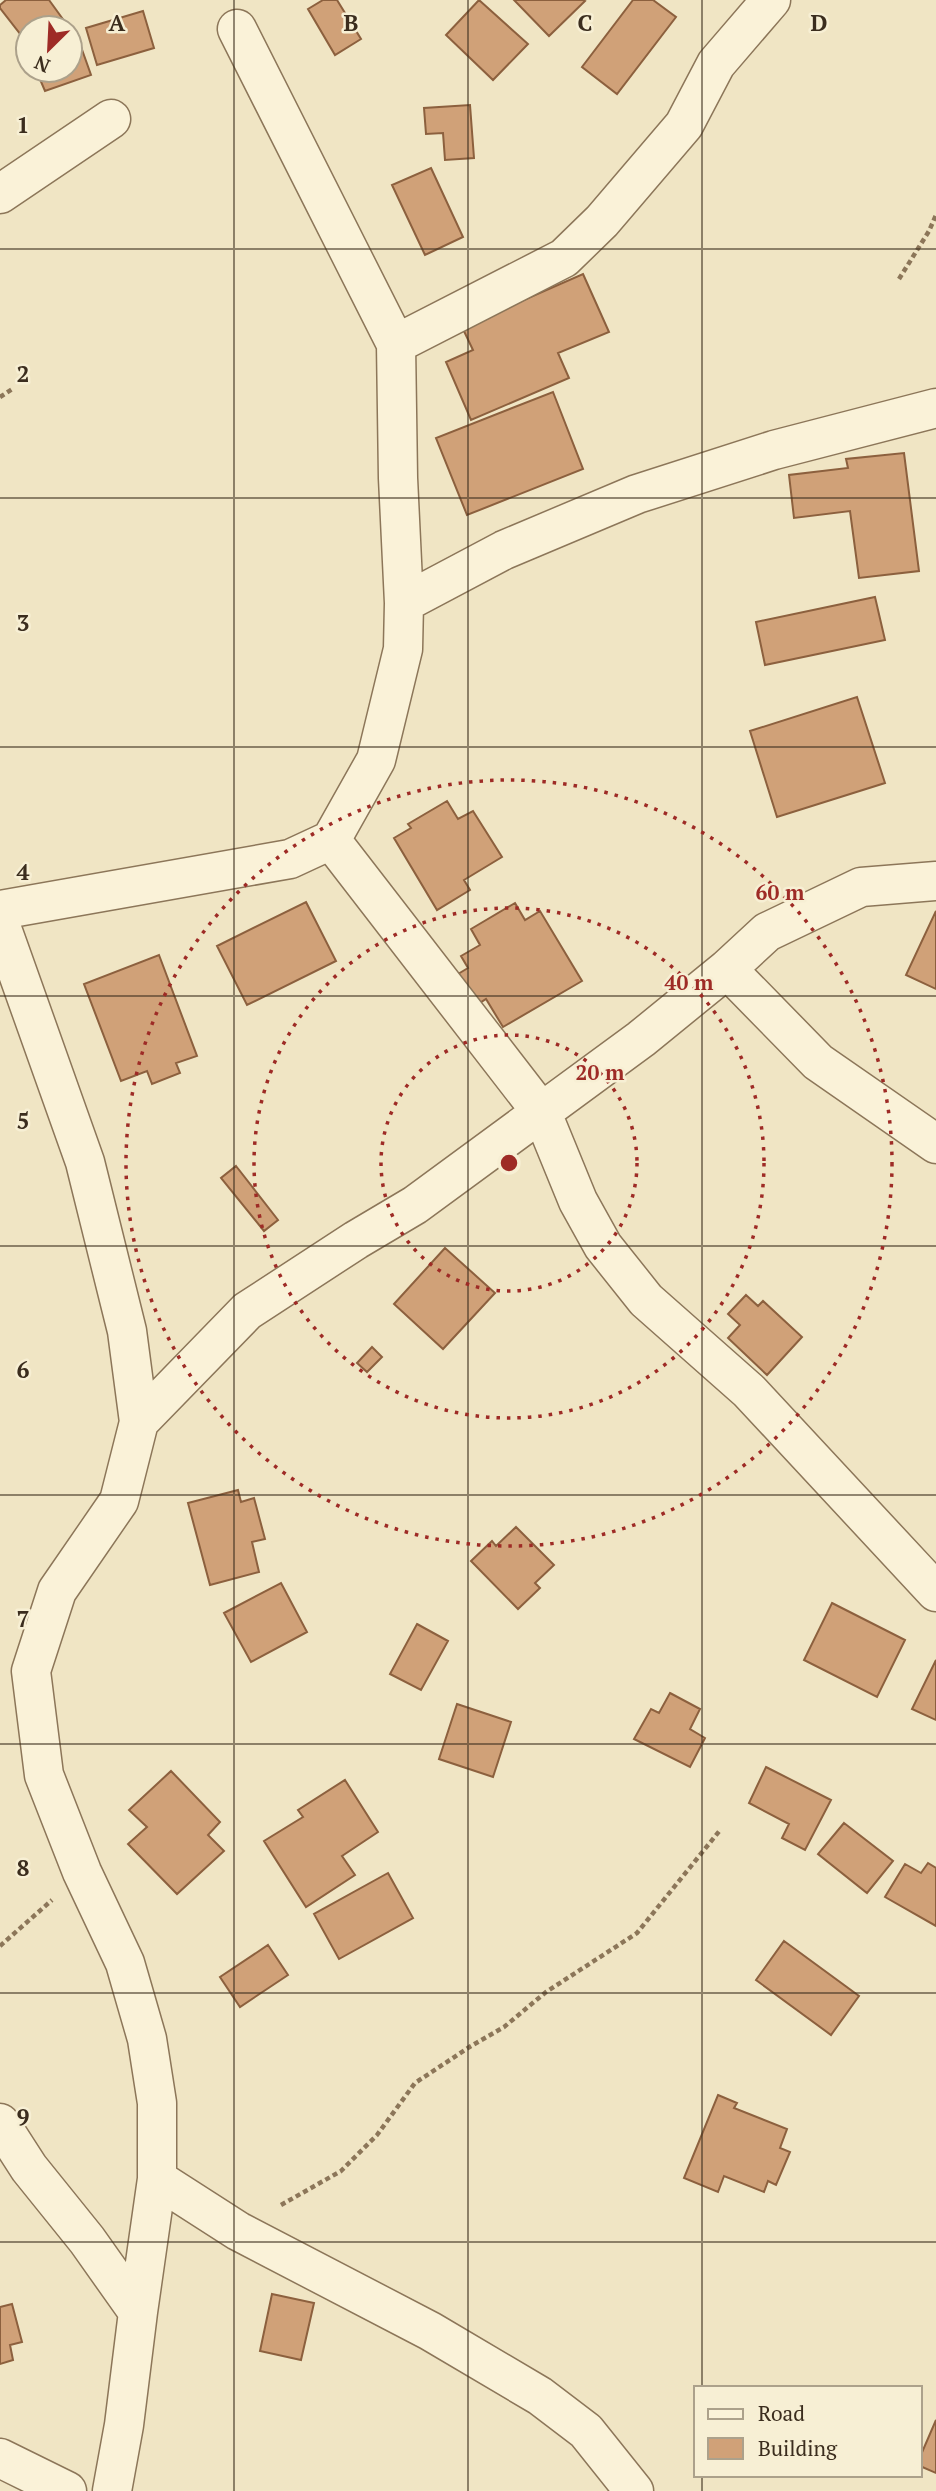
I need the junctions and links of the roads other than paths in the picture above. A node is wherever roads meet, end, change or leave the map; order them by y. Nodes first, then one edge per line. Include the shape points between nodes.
1 (771, 0) edge
2 (237, 29) dead end
3 (111, 119) dead end
4 (0, 194) edge
5 (396, 344) junction
6 (936, 408) edge
7 (404, 603) junction
8 (331, 840) junction
9 (936, 881) edge
10 (0, 910) edge
11 (0, 923) edge
12 (727, 969) junction
13 (542, 1112) junction
14 (936, 1144) edge
15 (139, 1422) junction
16 (932, 1576) edge
17 (15, 1663) edge
18 (0, 2123) edge
19 (158, 2179) junction
20 (138, 2312) junction
21 (0, 2458) edge
22 (67, 2491) edge
23 (112, 2491) edge
24 (634, 2491) edge

1 - 5 street via 716,64 684,125 564,258
2 - 5 street
3 - 4 street
5 - 7 street
6 - 7 street via 774,450 637,494 504,550
7 - 8 street via 404,649 376,760
8 - 10 street via 290,859
8 - 13 street
9 - 12 street via 860,887 767,932
11 - 15 street via 85,1162 127,1331
12 - 13 street
12 - 14 street via 818,1062
13 - 15 street via 415,1205 247,1311
13 - 16 street via 578,1201 603,1246 646,1300 749,1391
15 - 17 street via 119,1501 57,1591
17 - 19 street via 44,1775 125,1963 147,2039 157,2103
18 - 20 street
19 - 20 street
19 - 24 street via 238,2231 430,2331 540,2396 586,2431
20 - 23 street
21 - 22 street

